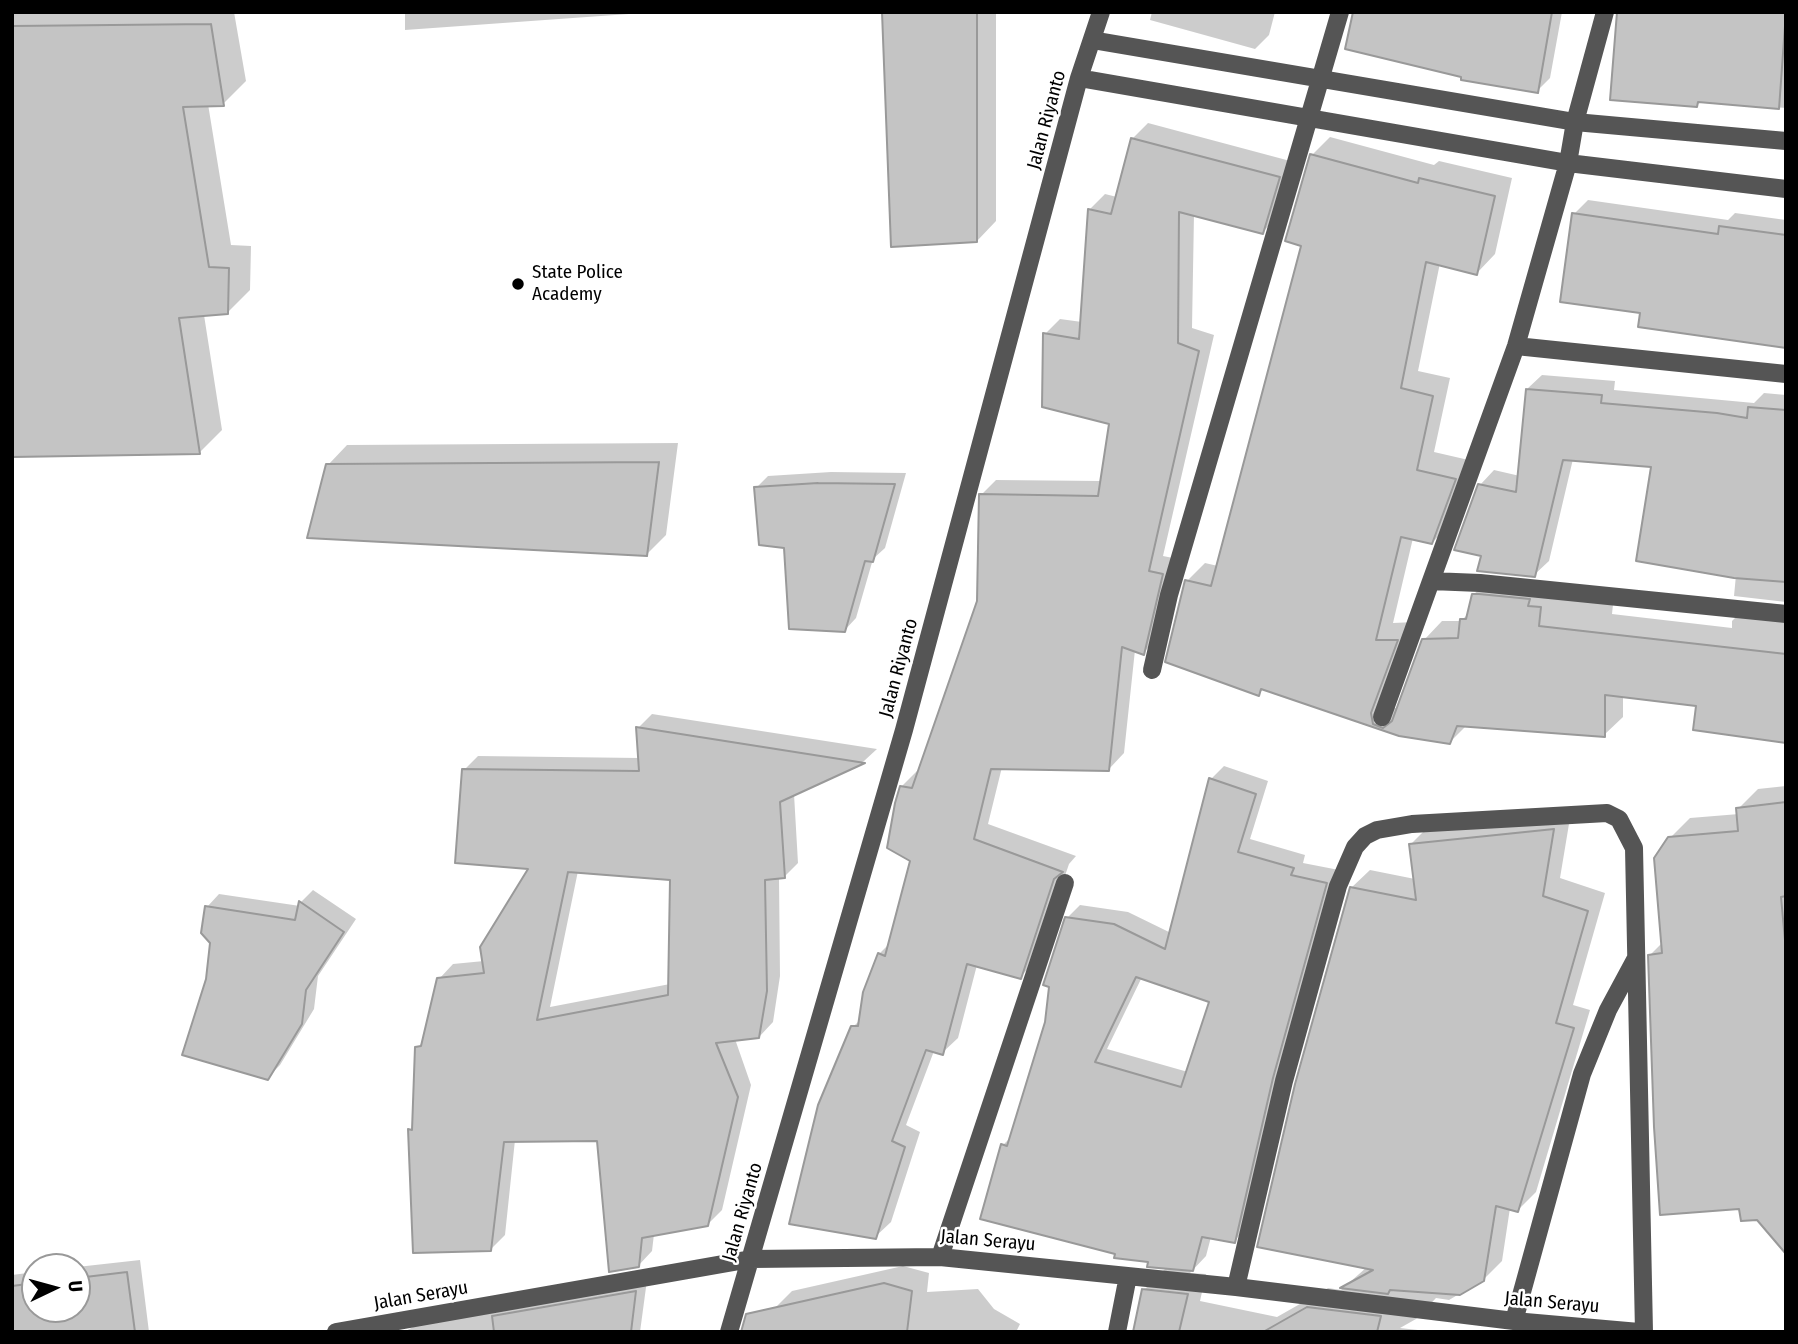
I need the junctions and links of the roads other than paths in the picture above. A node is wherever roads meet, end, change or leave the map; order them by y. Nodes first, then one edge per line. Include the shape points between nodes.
1 (1101, 12) edge
2 (1340, 12) edge
3 (1605, 12) edge
4 (1092, 40) junction
5 (1079, 78) junction
6 (1320, 80) junction
7 (1309, 117) junction
8 (1575, 122) junction
9 (1786, 141) edge
10 (1568, 163) junction
11 (1786, 189) edge
12 (1516, 346) junction
13 (1786, 374) edge
14 (1431, 581) junction
15 (1786, 614) edge
16 (1152, 670) dead end
17 (1382, 717) dead end
18 (1065, 883) dead end
19 (1637, 956) junction
20 (940, 1257) junction
21 (751, 1259) junction
22 (1128, 1276) junction
23 (1236, 1287) junction
24 (1514, 1321) junction
25 (1555, 1329) edge
26 (336, 1332) edge
27 (729, 1332) edge
28 (1117, 1332) edge
29 (1642, 1332) edge

1 - 4 street, Jalan Riyanto
2 - 6 street
3 - 8 street
4 - 5 street, Jalan Riyanto
4 - 6 street
5 - 7 street
5 - 21 street, Jalan Riyanto via 904,730
6 - 7 street
6 - 8 street
7 - 10 street
7 - 16 street
8 - 9 street
8 - 10 street
10 - 11 street
10 - 12 street
12 - 13 street
12 - 14 street
14 - 15 street
14 - 17 street
18 - 20 street
19 - 23 street via 1634,848 1619,819 1607,813 1412,824 1365,836 1350,856 1335,895 1284,1081
19 - 24 street via 1582,1074
19 - 29 street
20 - 21 street, Jalan Serayu
20 - 22 street, Jalan Serayu
21 - 26 street, Jalan Serayu
21 - 27 street, Jalan Riyanto
22 - 23 street, Jalan Serayu
22 - 28 street
23 - 24 street, Jalan Serayu
24 - 25 street, Jalan Serayu
25 - 29 street, Jalan Serayu

